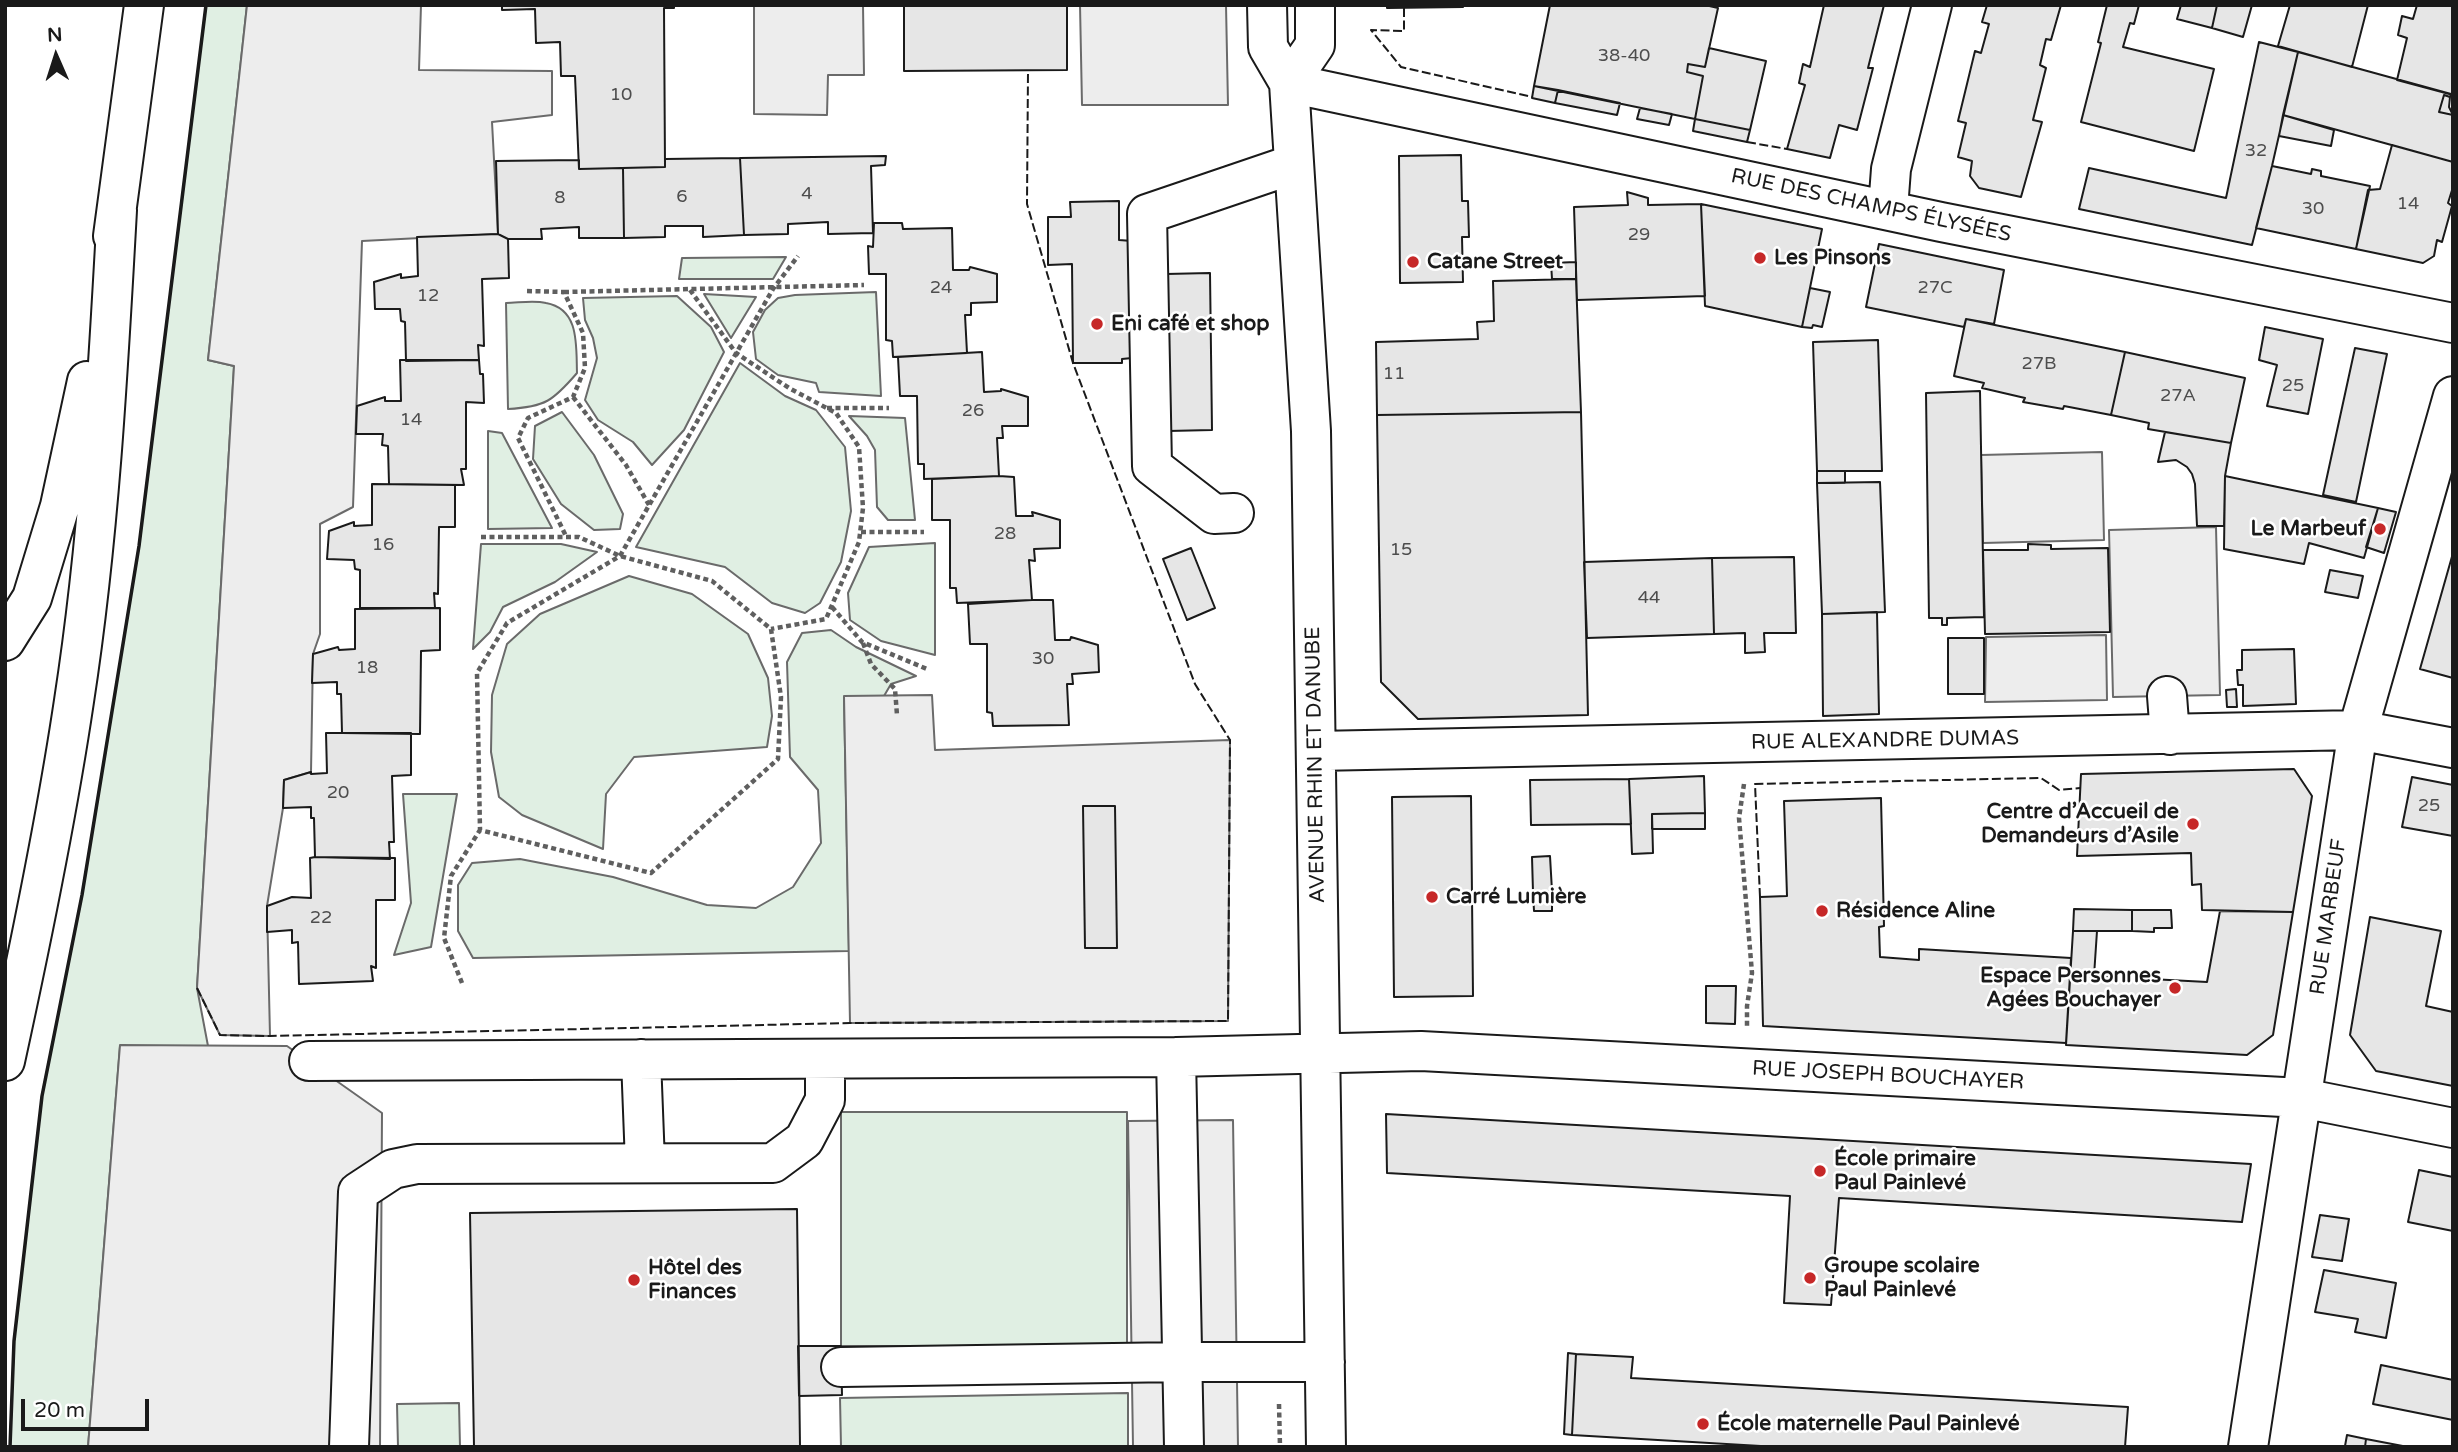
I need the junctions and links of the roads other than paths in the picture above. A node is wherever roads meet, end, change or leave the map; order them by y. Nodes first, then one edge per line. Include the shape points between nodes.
1 (144, 5) edge
2 (1267, 5) edge
3 (1315, 5) edge
4 (1932, 5) edge
5 (1289, 83) junction
6 (1294, 164) junction
7 (1888, 209) junction
8 (117, 210) junction
9 (2453, 323) edge
10 (2453, 396) edge
11 (1234, 513) dead end
12 (5, 641) edge
13 (2168, 696) dead end
14 (2358, 730) junction
15 (2169, 735) junction
16 (2453, 748) edge
17 (1316, 751) junction
18 (1320, 1052) junction
19 (1176, 1057) junction
20 (641, 1059) junction
21 (825, 1059) junction
22 (5, 1061) edge
23 (309, 1061) dead end
24 (2302, 1098) junction
25 (2453, 1128) edge
26 (645, 1163) junction
27 (1182, 1362) junction
28 (1325, 1362) junction
29 (841, 1367) dead end
30 (349, 1447) edge
31 (1184, 1447) edge
32 (1326, 1447) edge
33 (2248, 1447) edge

1 - 8 main road
2 - 5 main road, AVENUE RHIN ET DANUBE via 1268,47
3 - 5 main road via 1315,46
4 - 7 main road via 1891,169
5 - 6 main road, AVENUE RHIN ET DANUBE
5 - 7 main road, RUE DES CHAMPS ÉLYSÉES
6 - 11 main road via 1146,214 1152,466 1214,514
6 - 17 main road, AVENUE RHIN ET DANUBE via 1311,431
7 - 9 main road, RUE DES CHAMPS ÉLYSÉES
8 - 12 main road via 82,414 60,506 32,598
8 - 22 main road via 104,438 74,701
10 - 14 main road, RUE MARBEUF
13 - 15 main road
14 - 15 main road, RUE ALEXANDRE DUMAS
14 - 16 main road, RUE ALEXANDRE DUMAS
14 - 24 main road, RUE MARBEUF
15 - 17 main road, RUE ALEXANDRE DUMAS
17 - 18 main road, AVENUE RHIN ET DANUBE
18 - 19 main road, RUE JOSEPH BOUCHAYER
18 - 24 main road, RUE JOSEPH BOUCHAYER via 1421,1051
18 - 28 main road, AVENUE RHIN ET DANUBE
19 - 21 main road, RUE JOSEPH BOUCHAYER
19 - 27 main road
20 - 21 main road, RUE JOSEPH BOUCHAYER
20 - 23 main road, RUE JOSEPH BOUCHAYER
20 - 26 main road
21 - 26 main road via 825,1100 804,1140 773,1163
24 - 25 main road, RUE JOSEPH BOUCHAYER
24 - 33 main road, RUE MARBEUF
26 - 30 main road via 417,1164 393,1169 358,1192
27 - 28 main road
27 - 29 main road
27 - 31 main road
28 - 32 main road, AVENUE RHIN ET DANUBE

